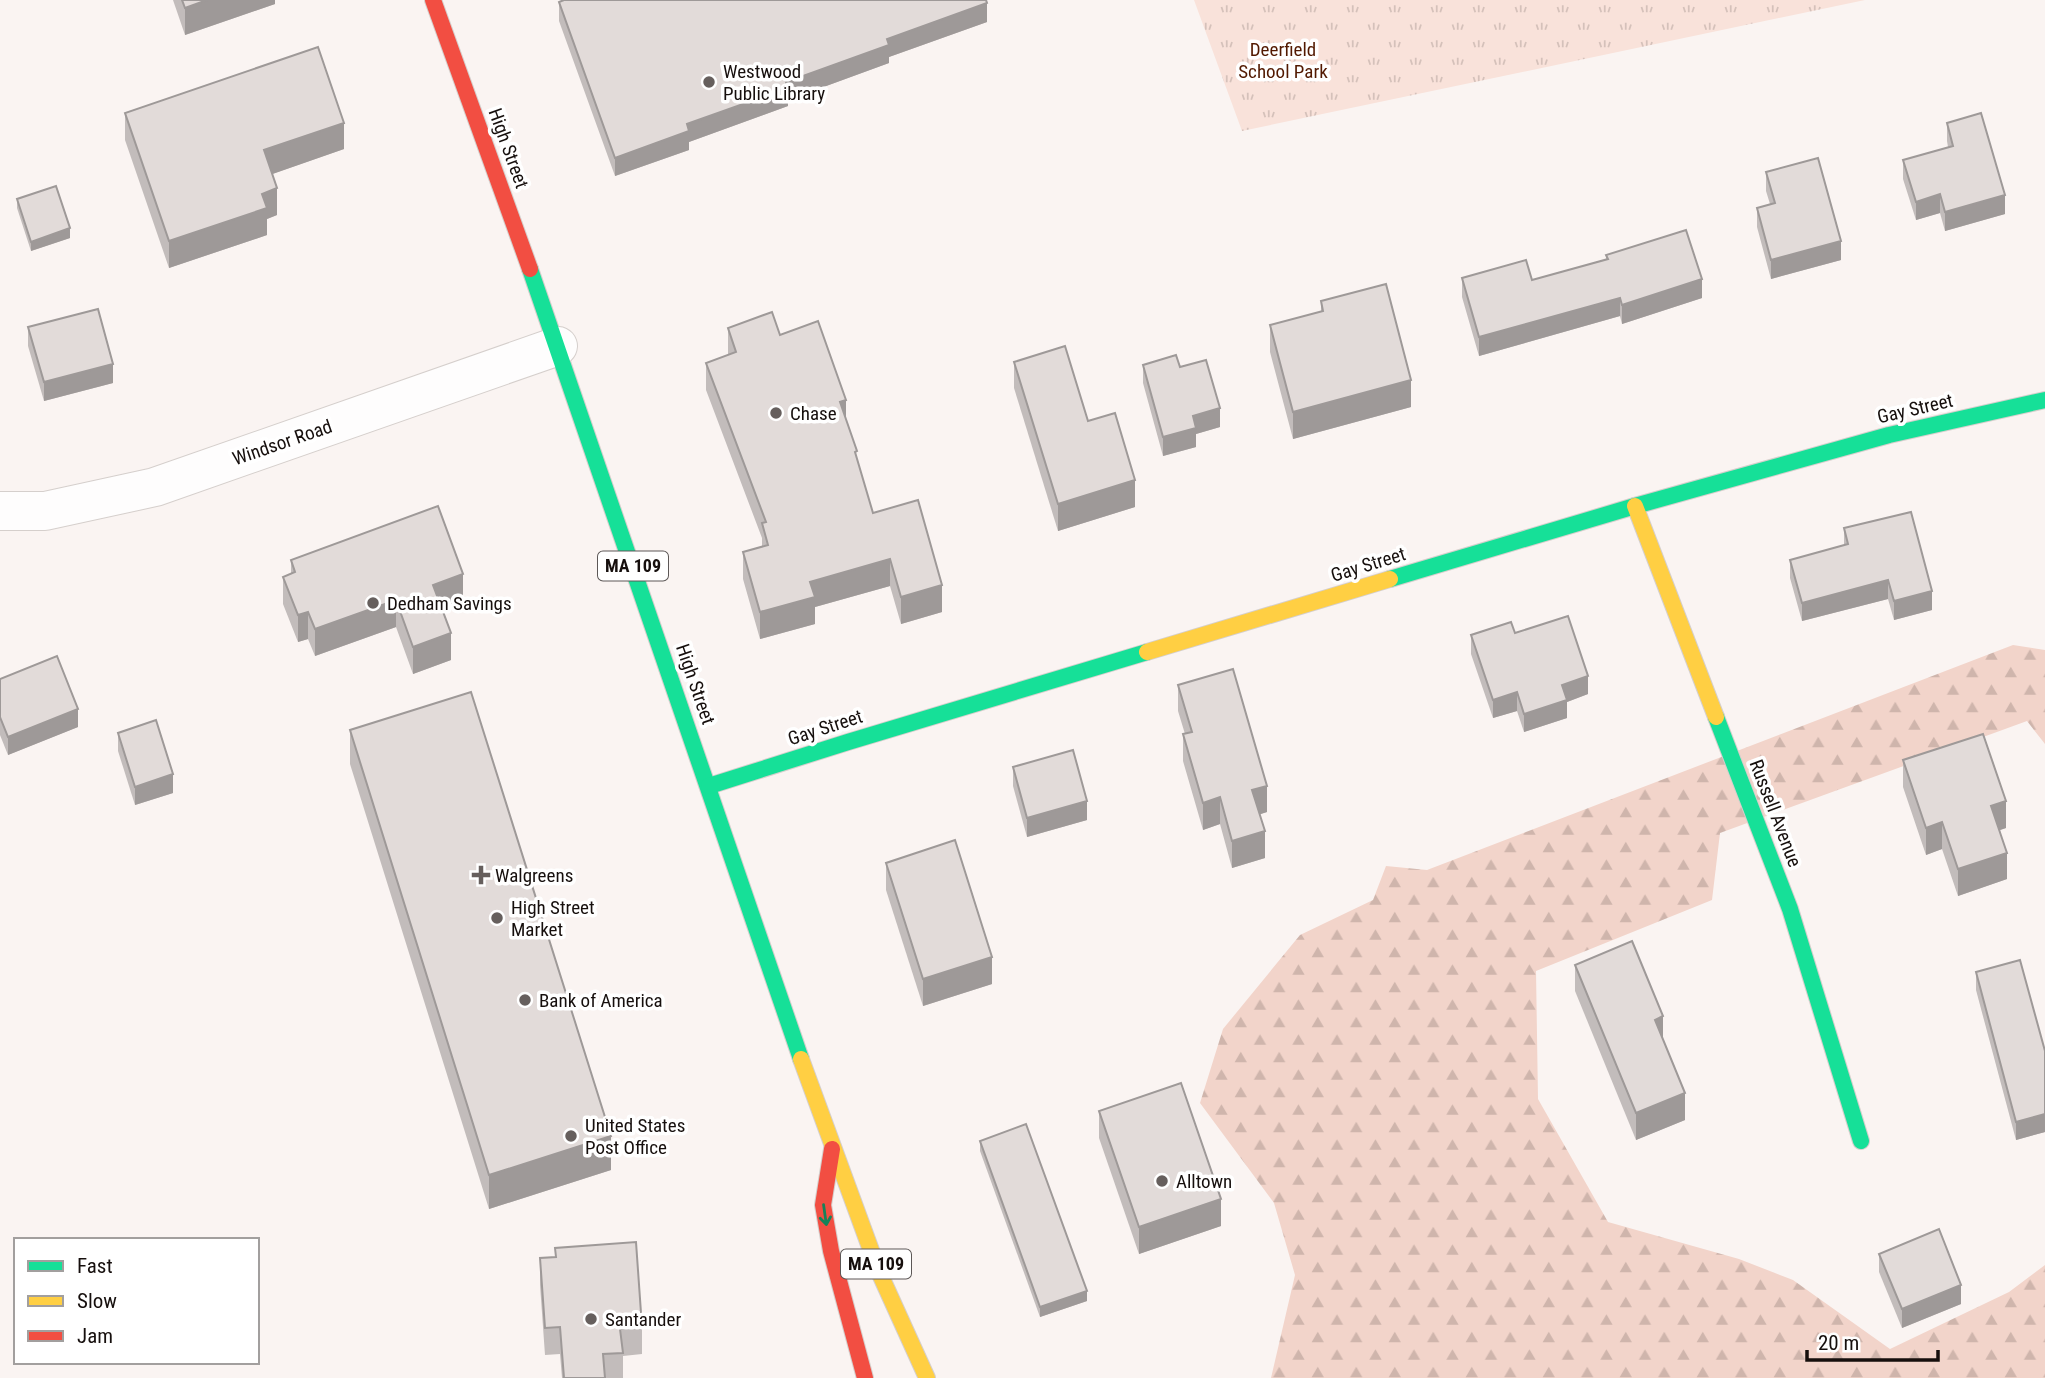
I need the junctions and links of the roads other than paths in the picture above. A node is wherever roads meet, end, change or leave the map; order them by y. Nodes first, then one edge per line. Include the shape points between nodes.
1 (433, 0) edge
2 (558, 346) junction
3 (2045, 400) edge
4 (1635, 506) junction
5 (0, 511) edge
6 (709, 786) junction
7 (1861, 1141) dead end
8 (832, 1147) junction
9 (865, 1378) edge
10 (927, 1378) edge

1 - 2 street, High Street / MA 109
2 - 5 street, Windsor Road via 155,487 45,511
2 - 6 street, High Street / MA 109
3 - 4 street, Gay Street via 1889,435
4 - 6 street, Gay Street
4 - 7 street, Russell Avenue via 1790,909
6 - 8 street, High Street / MA 109
8 -> 9 street via 823,1205
8 - 10 street, High Street / MA 109 via 879,1272

